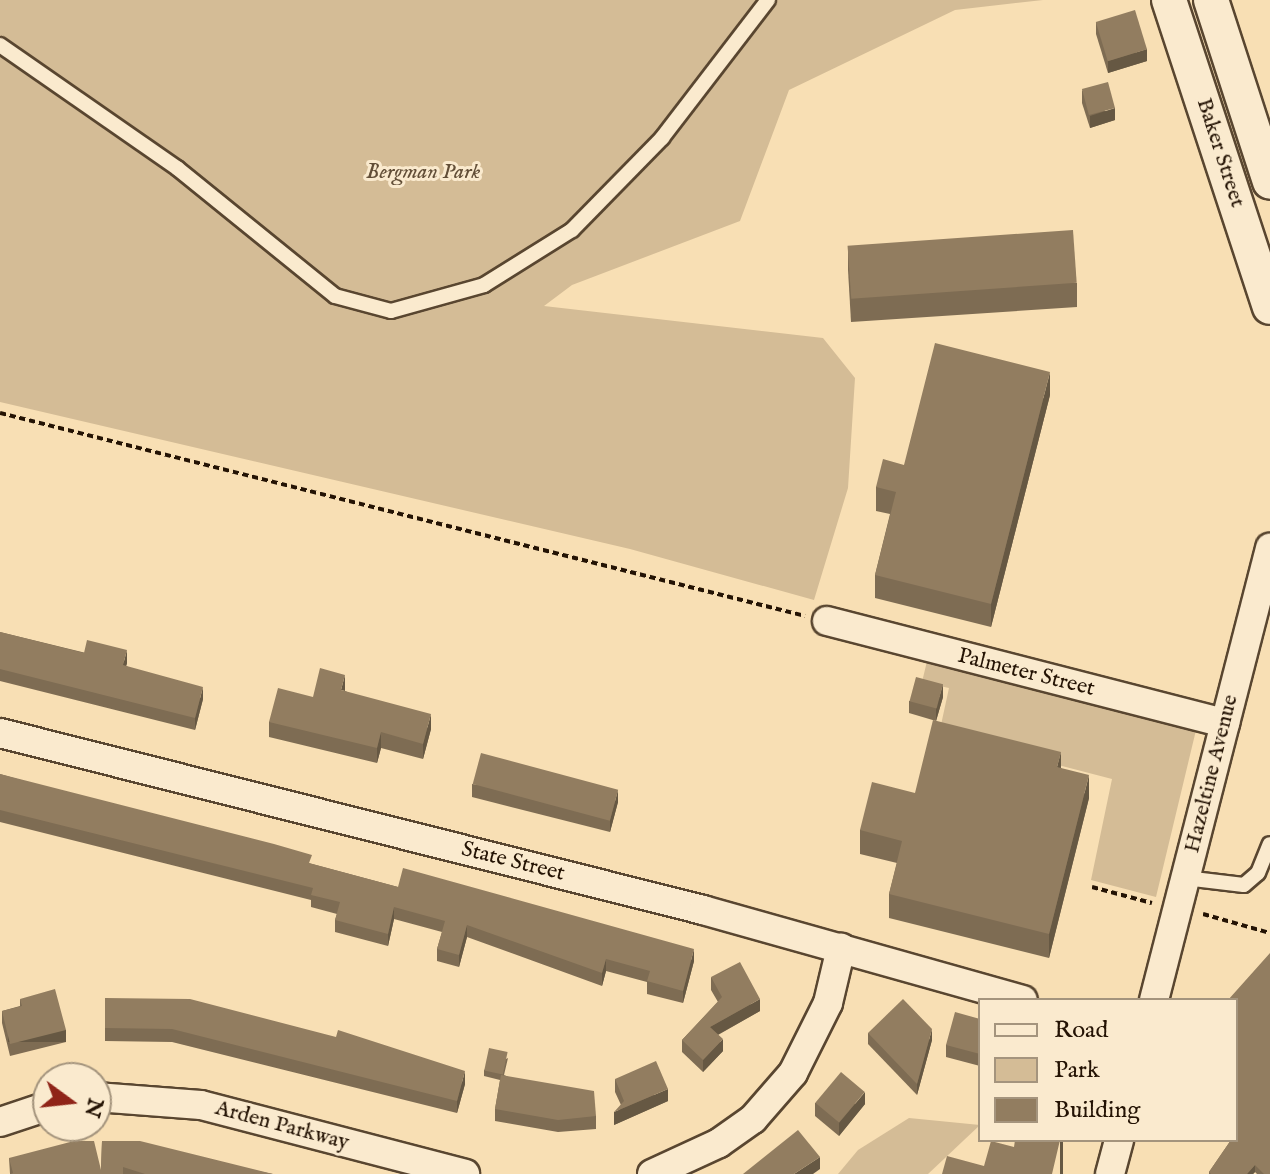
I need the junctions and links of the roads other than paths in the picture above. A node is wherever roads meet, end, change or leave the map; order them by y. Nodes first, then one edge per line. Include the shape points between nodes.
1 (1169, 0) edge
2 (1211, 0) edge
3 (765, 1) edge
4 (0, 45) edge
5 (1270, 182) edge
6 (1270, 307) edge
7 (1270, 548) edge
8 (1262, 608) edge
9 (827, 621) road end
10 (1225, 723) junction
11 (0, 733) edge
12 (1270, 844) edge
13 (1185, 878) junction
14 (841, 948) junction
15 (1016, 998) edge
16 (1155, 998) edge
17 (112, 1097) edge
18 (32, 1111) edge
19 (0, 1122) edge
20 (1118, 1142) edge
21 (465, 1174) edge
22 (652, 1174) edge
23 (1110, 1174) edge

1 - 6 street, Baker Street
2 - 5 street, Baker Street
3 - 4 lane via 654,147 572,230 484,285 391,311 335,296 154,151
7 - 8 street, Hazeltine Avenue
8 - 10 street, Hazeltine Avenue
9 - 10 street, Palmeter Street
10 - 13 street, Hazeltine Avenue
11 - 14 street, State Street
12 - 13 lane via 1258,873 1244,885
13 - 16 street, Hazeltine Avenue via 1190,912
14 - 15 street, State Street
14 - 22 street via 828,1003 793,1073 753,1119 719,1143
17 - 21 street, Arden Parkway via 171,1099
18 - 19 street
20 - 23 street

